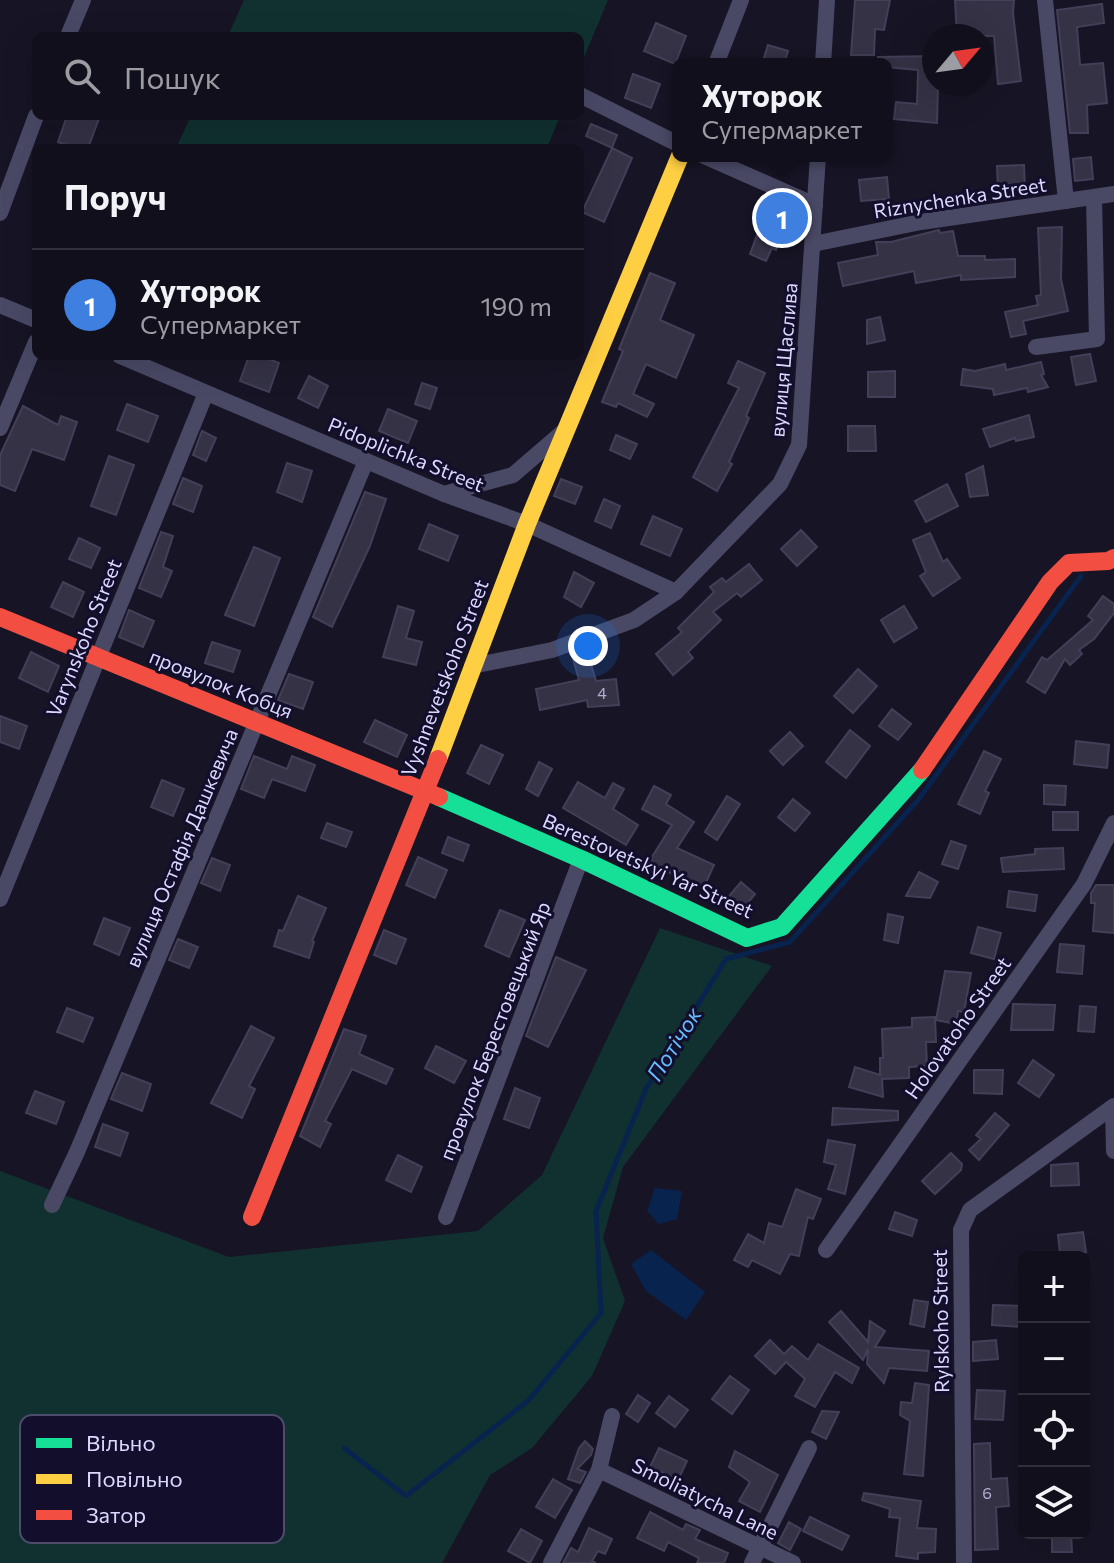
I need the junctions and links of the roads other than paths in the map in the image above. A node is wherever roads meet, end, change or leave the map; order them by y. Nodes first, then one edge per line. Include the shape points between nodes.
1 (83, 0) edge
2 (741, 0) edge
3 (827, 0) edge
4 (1045, 0) edge
5 (70, 32) edge
6 (718, 58) edge
7 (823, 58) edge
8 (584, 97) edge
9 (35, 120) edge
10 (672, 141) edge
11 (678, 162) edge
12 (718, 162) edge
13 (818, 162) edge
14 (1114, 194) edge
15 (1094, 197) junction
16 (1066, 201) junction
17 (815, 205) junction
18 (0, 213) edge
19 (813, 244) junction
20 (0, 305) edge
21 (32, 318) edge
22 (1036, 347) dead end
23 (32, 352) edge
24 (129, 360) edge
25 (206, 393) junction
26 (568, 427) junction
27 (0, 428) edge
28 (366, 461) junction
29 (444, 494) junction
30 (527, 524) junction
31 (1114, 558) edge
32 (676, 592) junction
33 (0, 617) edge
34 (98, 657) junction
35 (472, 666) junction
36 (256, 722) junction
37 (426, 791) junction
38 (1114, 823) edge
39 (581, 859) junction
40 (0, 899) edge
41 (1114, 1106) edge
42 (1114, 1151) edge
43 (52, 1205) dead end
44 (252, 1217) dead end
45 (446, 1217) dead end
46 (826, 1250) dead end
47 (612, 1416) dead end
48 (809, 1448) dead end
49 (599, 1470) junction
50 (755, 1556) edge
51 (551, 1563) edge
52 (793, 1563) edge
53 (964, 1563) edge

1 - 5 street
2 - 6 street
3 - 7 street
4 - 16 street
8 - 10 street
9 - 18 street
11 - 26 street, Vyshnevetskoho Street
12 - 17 street
13 - 17 street, вулиця Щаслива
14 - 15 street, Riznychenka Street
15 - 16 street, Riznychenka Street
15 - 22 street via 1097,339
16 - 19 street, Riznychenka Street
17 - 19 street, вулиця Щаслива
19 - 32 street, вулиця Щаслива via 799,445 780,484
20 - 21 street
23 - 27 street
24 - 25 street, Pidoplichka Street
25 - 28 street, Pidoplichka Street
25 - 34 street, Varynskoho Street
26 - 29 street via 513,475
26 - 30 street, Vyshnevetskoho Street
28 - 29 street, Pidoplichka Street
28 - 36 street, вулиця Остафія Дашкевича
29 - 30 street, Pidoplichka Street
30 - 32 street, Pidoplichka Street
30 - 35 street, Vyshnevetskoho Street
31 - 39 street, Berestovetskyi Yar Street via 1069,563 1050,582 926,766 782,927 747,938
32 - 35 street, вулиця Щаслива via 634,620 552,650
33 - 34 street, провулок Кобця
34 - 36 street, провулок Кобця
34 - 40 street, Varynskoho Street
35 - 37 street, Vyshnevetskoho Street
36 - 37 street, провулок Кобця
36 - 43 street, вулиця Остафія Дашкевича
37 - 39 street, Berestovetskyi Yar Street
37 - 44 street, Vyshnevetskoho Street
38 - 46 street, Holovatoho Street via 1084,884
39 - 45 street, провулок Берестовецький Яр
41 - 42 street
41 - 53 street, Rylskoho Street via 970,1210 961,1230
47 - 49 street
48 - 50 street
49 - 50 street, Smoliatycha Lane
49 - 51 street
50 - 52 street, Smoliatycha Lane

